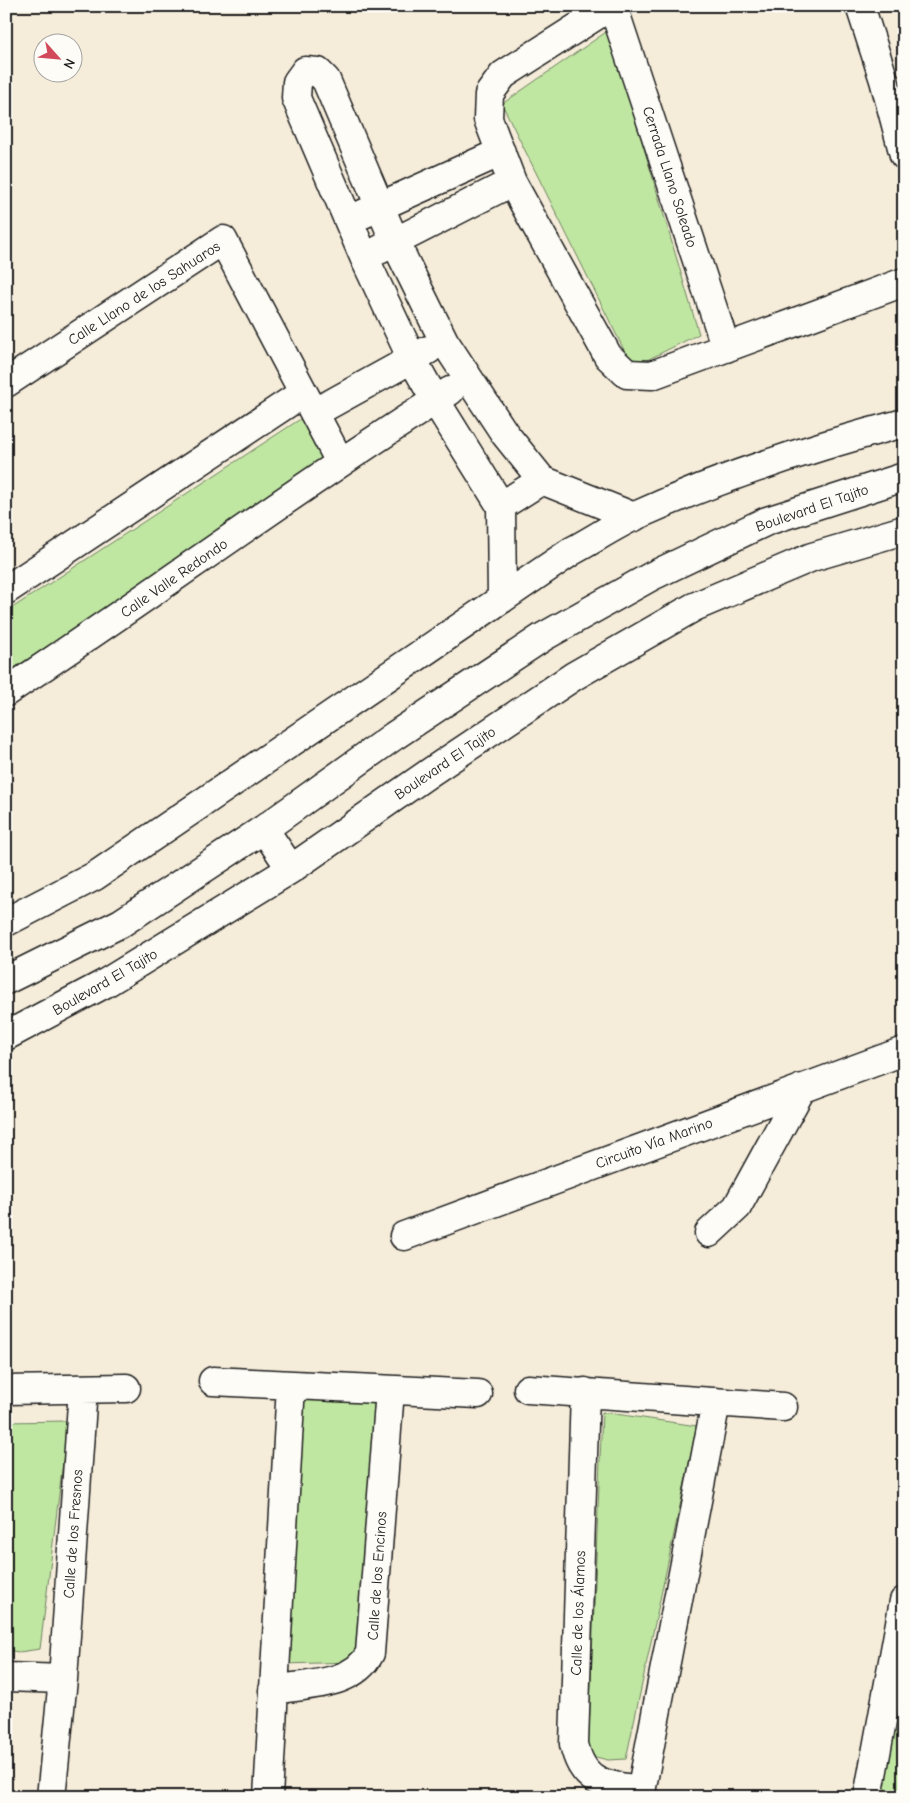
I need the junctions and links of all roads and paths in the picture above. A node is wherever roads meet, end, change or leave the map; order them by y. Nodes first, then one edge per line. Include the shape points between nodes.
1 (612, 6) edge
2 (860, 6) edge
3 (501, 152) junction
4 (904, 155) edge
5 (512, 182) junction
6 (380, 206) junction
7 (349, 220) junction
8 (394, 242) junction
9 (364, 257) junction
10 (904, 282) edge
11 (444, 341) junction
12 (726, 348) junction
13 (412, 359) junction
14 (468, 380) junction
15 (6, 383) edge
16 (435, 400) junction
17 (309, 403) junction
18 (904, 423) edge
19 (340, 462) junction
20 (904, 477) edge
21 (542, 480) junction
22 (502, 506) junction
23 (634, 517) junction
24 (904, 530) edge
25 (6, 590) edge
26 (502, 599) junction
27 (6, 692) edge
28 (264, 829) junction
29 (291, 869) junction
30 (6, 922) edge
31 (6, 980) edge
32 (6, 1036) edge
33 (904, 1051) edge
34 (802, 1088) junction
35 (709, 1233) dead end
36 (404, 1236) dead end
37 (213, 1381) dead end
38 (291, 1385) junction
39 (83, 1388) junction
40 (126, 1388) dead end
41 (528, 1389) dead end
42 (6, 1390) edge
43 (390, 1390) junction
44 (586, 1392) junction
45 (478, 1394) dead end
46 (716, 1402) junction
47 (783, 1407) dead end
48 (904, 1601) edge
49 (6, 1677) edge
50 (63, 1679) junction
51 (273, 1690) junction
52 (641, 1793) edge
53 (52, 1797) edge
54 (268, 1797) edge
55 (868, 1797) edge

1 - 3 street, Cerrada Llano Soleado via 503,76 490,94 488,119
1 - 12 street, Cerrada Llano Soleado
2 - 4 street
3 - 5 street, Cerrada Llano Soleado
3 - 6 street
5 - 8 street
5 - 12 street, Cerrada Llano Soleado via 608,356 627,374 652,375
6 - 7 street
6 - 7 street via 326,80 318,72 305,71 297,82 296,98
6 - 8 street
7 - 9 street
8 - 9 street
8 - 11 street
9 - 13 street
10 - 12 street, Cerrada Llano Soleado
11 - 13 street
11 - 14 street
13 - 16 street
13 - 17 street
14 - 16 street, Calle Valle Redondo
14 - 21 street
15 - 17 street, Calle Llano de los Sahuaros via 223,240
16 - 19 street, Calle Valle Redondo
16 - 22 street
17 - 19 street, Calle Llano de los Sahuaros
17 - 25 street
18 - 23 street via 840,440 726,479
19 - 27 street, Calle Valle Redondo
20 - 28 street, Boulevard El Tajito via 767,521 652,576 543,637 394,736
21 - 22 street
21 - 23 street
22 - 26 street
23 - 26 street via 572,551
24 - 29 street, Boulevard El Tajito via 812,557 694,607 574,676
26 - 30 street via 95,876
28 - 29 street
28 - 31 street, Boulevard El Tajito via 121,923
29 - 32 street, Boulevard El Tajito via 104,984
33 - 34 street, Circuito Vía Marino
34 - 35 street via 737,1207
34 - 36 street, Circuito Vía Marino
37 - 38 street
38 - 43 street
38 - 51 street
39 - 40 street
39 - 42 street
39 - 50 street, Calle de los Fresnos
41 - 44 street
43 - 45 street
43 - 51 street, Calle de los Encinos via 370,1653 365,1663 350,1675
44 - 46 street
44 - 52 street, Calle de los Álamos via 574,1744 583,1769 597,1782
46 - 47 street
46 - 52 street, Calle de los Álamos
48 - 55 street
49 - 50 street
50 - 53 street, Calle de los Fresnos
51 - 54 street

